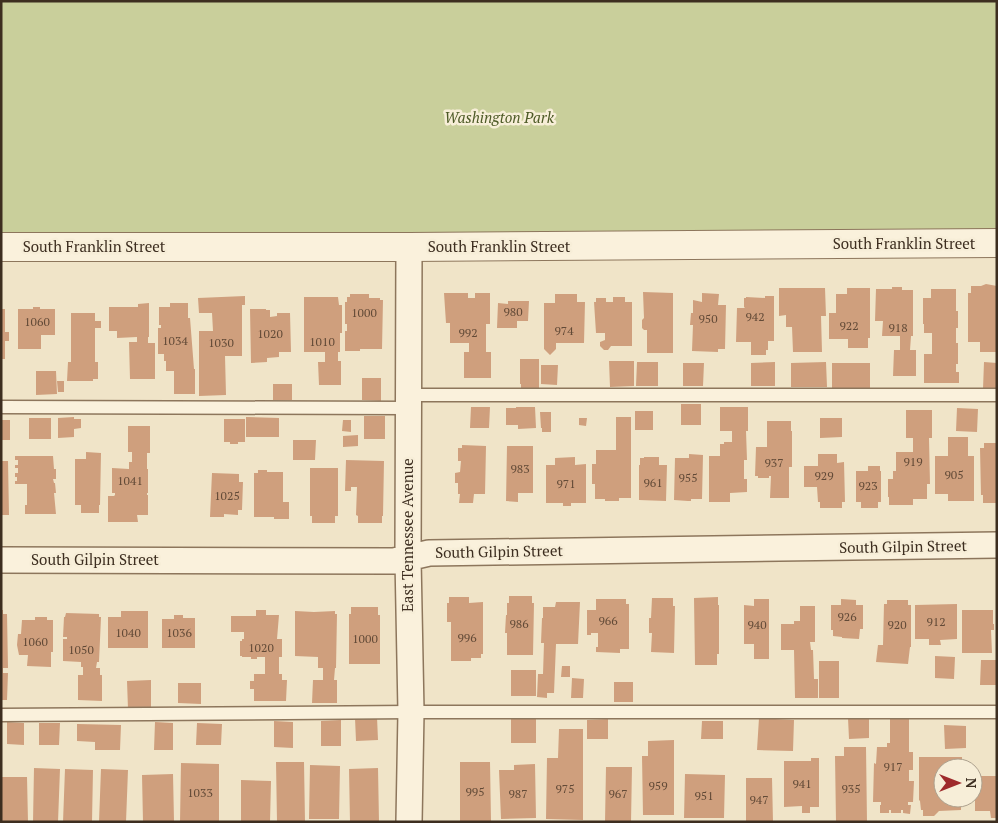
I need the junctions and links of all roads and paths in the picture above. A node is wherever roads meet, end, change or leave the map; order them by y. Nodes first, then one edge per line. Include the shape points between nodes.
1 (997, 243) edge
2 (1, 247) edge
3 (409, 247) junction
4 (997, 395) edge
5 (408, 402) junction
6 (1, 407) edge
7 (997, 545) edge
8 (408, 558) junction
9 (1, 560) edge
10 (411, 712) junction
11 (997, 712) edge
12 (1, 715) edge
13 (409, 822) edge

1 - 3 street, South Franklin Street
2 - 3 street, South Franklin Street
3 - 5 street, East Tennessee Avenue
4 - 5 lane
5 - 6 lane
5 - 8 street, East Tennessee Avenue
7 - 8 street, South Gilpin Street via 429,553
8 - 9 street, South Gilpin Street via 394,561
8 - 10 street, East Tennessee Avenue
10 - 11 lane
10 - 12 lane
10 - 13 street, East Tennessee Avenue

